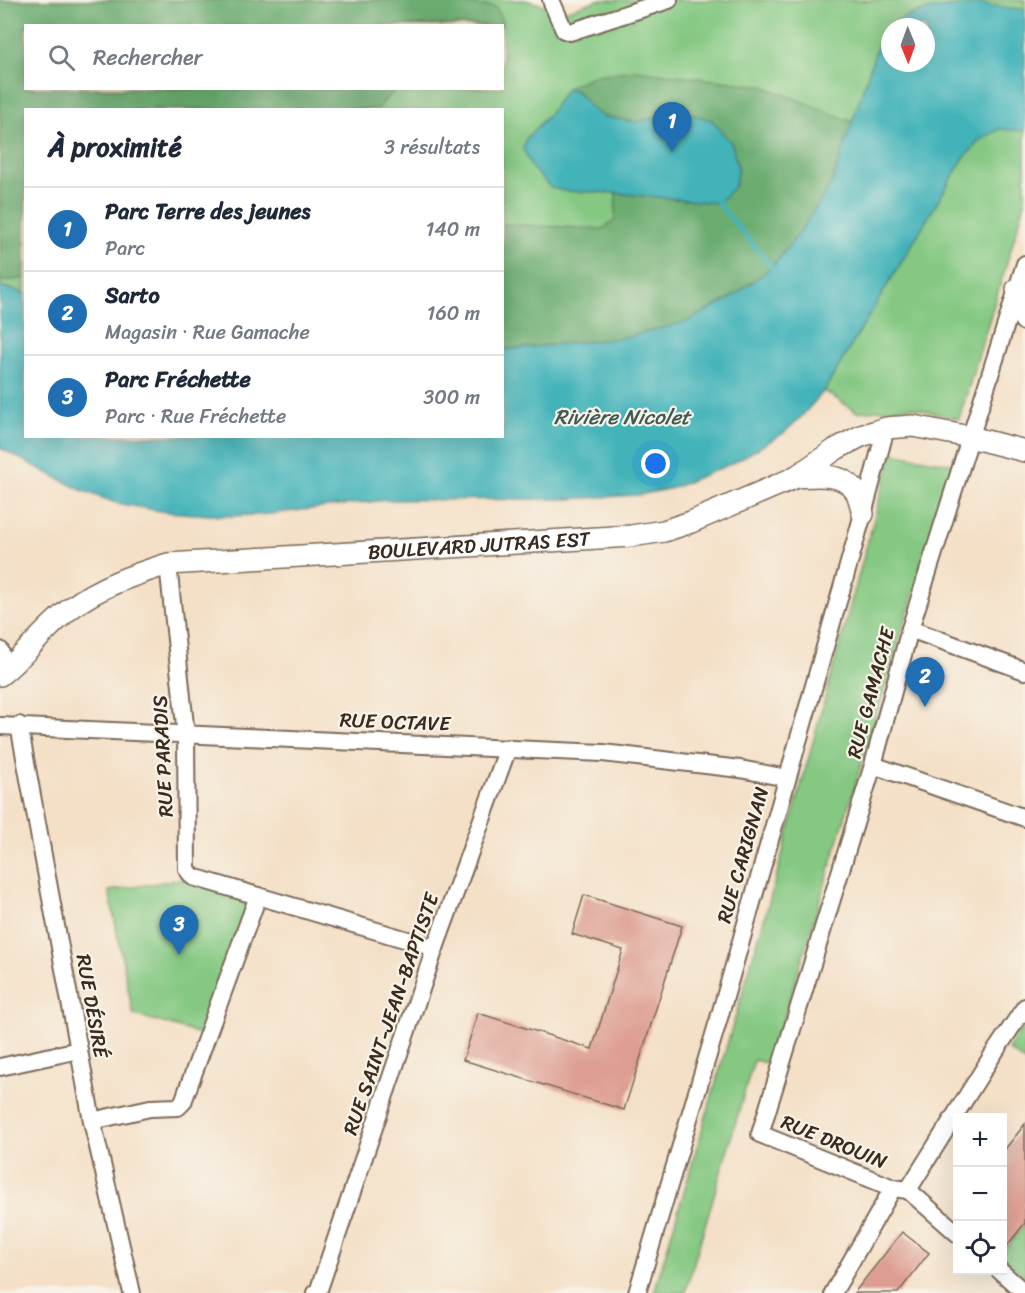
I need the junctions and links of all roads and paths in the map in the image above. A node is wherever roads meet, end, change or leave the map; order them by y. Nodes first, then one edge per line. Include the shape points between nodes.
1 (551, 0) edge
2 (669, 0) edge
3 (1025, 264) edge
4 (1017, 289) junction
5 (1025, 320) edge
6 (886, 428) junction
7 (970, 437) junction
8 (1025, 451) edge
9 (795, 478) junction
10 (863, 514) junction
11 (168, 564) junction
12 (910, 629) junction
13 (2, 665) edge
14 (1025, 671) edge
15 (0, 726) edge
16 (19, 726) junction
17 (186, 735) junction
18 (508, 748) junction
19 (873, 765) junction
20 (787, 778) junction
21 (1025, 818) edge
22 (258, 896) junction
23 (435, 948) junction
24 (1025, 1007) edge
25 (79, 1050) junction
26 (0, 1067) edge
27 (92, 1121) junction
28 (760, 1134) joint
29 (901, 1189) junction
30 (953, 1231) edge
31 (1005, 1275) edge
32 (132, 1293) edge
33 (318, 1293) edge
34 (637, 1293) edge
35 (832, 1293) edge
36 (1025, 1293) edge

1 - 2 street via 564,30 570,32
3 - 4 street, RUE GAMACHE
4 - 5 main road
4 - 7 street, RUE GAMACHE
6 - 7 main road, BOULEVARD JUTRAS EST via 913,426
6 - 9 main road, BOULEVARD JUTRAS EST via 836,449
6 - 10 street, RUE CARIGNAN
7 - 8 main road, BOULEVARD JUTRAS EST
7 - 12 street, RUE GAMACHE
9 - 10 main road via 839,478 855,489
9 - 11 main road, BOULEVARD JUTRAS EST via 691,522 631,536
10 - 20 street, RUE CARIGNAN
11 - 13 main road, BOULEVARD JUTRAS EST via 128,577 90,596
11 - 17 street, RUE PARADIS
12 - 14 street
12 - 19 street, RUE GAMACHE
15 - 16 street, RUE OCTAVE
16 - 17 street, RUE OCTAVE
16 - 25 street, RUE DÉSIRÉ
17 - 18 street, RUE OCTAVE
17 - 22 street, RUE PARADIS via 187,869 193,876
18 - 20 street, RUE OCTAVE via 670,760
18 - 23 street, RUE SAINT-JEAN-BAPTISTE
19 - 21 street
19 - 28 street, RUE GAMACHE
20 - 34 street, RUE CARIGNAN
22 - 23 street
22 - 27 street via 183,1102 178,1107 150,1108
23 - 33 street, RUE SAINT-JEAN-BAPTISTE
24 - 29 street
25 - 26 street
25 - 27 street, RUE DÉSIRÉ
27 - 32 street, RUE DÉSIRÉ
28 - 29 street, RUE DROUIN
29 - 30 street, RUE DROUIN
29 - 35 street
31 - 36 street

